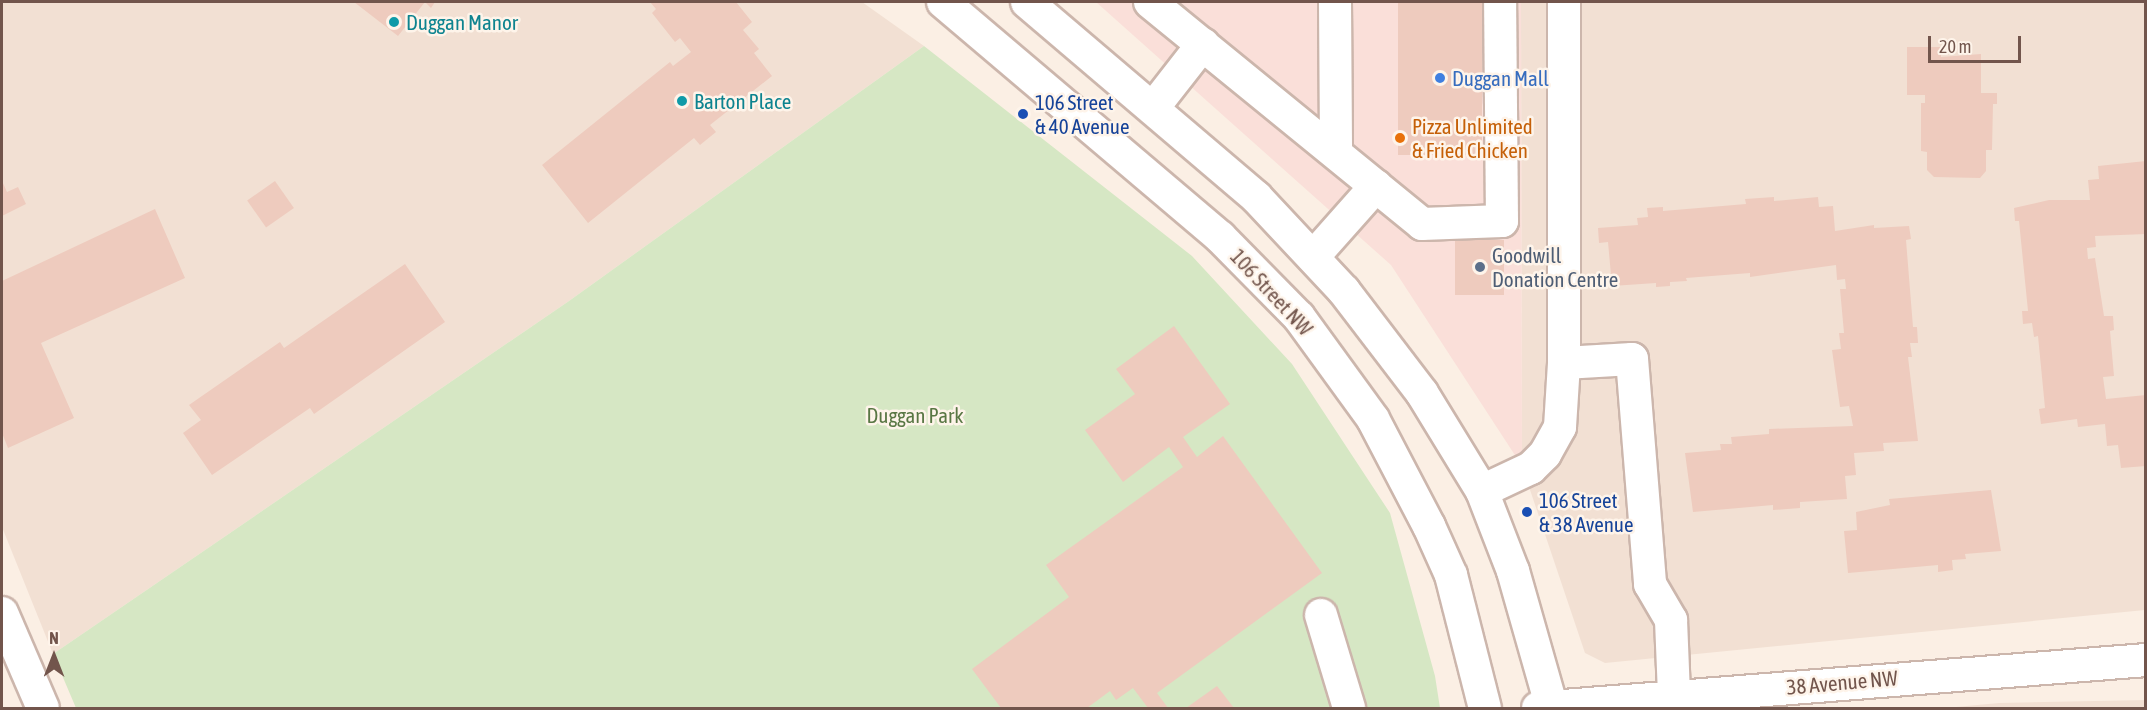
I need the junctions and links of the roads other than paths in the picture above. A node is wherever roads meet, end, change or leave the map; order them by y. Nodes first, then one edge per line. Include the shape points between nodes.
1 (944, 2) edge
2 (1027, 2) edge
3 (1150, 2) edge
4 (1335, 2) edge
5 (1500, 2) edge
6 (1564, 2) edge
7 (1203, 44) junction
8 (1153, 108) junction
9 (1336, 152) junction
10 (1376, 186) junction
11 (1313, 257) junction
12 (1564, 363) junction
13 (1482, 491) junction
14 (2, 613) edge
15 (1321, 615) dead end
16 (2145, 660) edge
17 (1674, 696) junction
18 (43, 708) edge
19 (1349, 708) edge
20 (1485, 708) edge
21 (1547, 708) edge

1 - 20 street, 106 Street NW via 1220,237 1299,317 1373,419 1429,526 1451,574
2 - 8 street
3 - 7 street
4 - 9 street
5 - 10 street via 1502,221 1422,224
6 - 12 street
7 - 8 street
7 - 9 street
8 - 11 street via 1256,196
9 - 10 street
10 - 11 street
11 - 13 street via 1422,393
12 - 13 street via 1560,427 1545,454 1531,468
12 - 17 street via 1632,359 1650,584 1671,620
13 - 21 street via 1513,572
14 - 18 street
15 - 19 street
16 - 17 street, 38 Avenue NW
17 - 21 street, 38 Avenue NW

